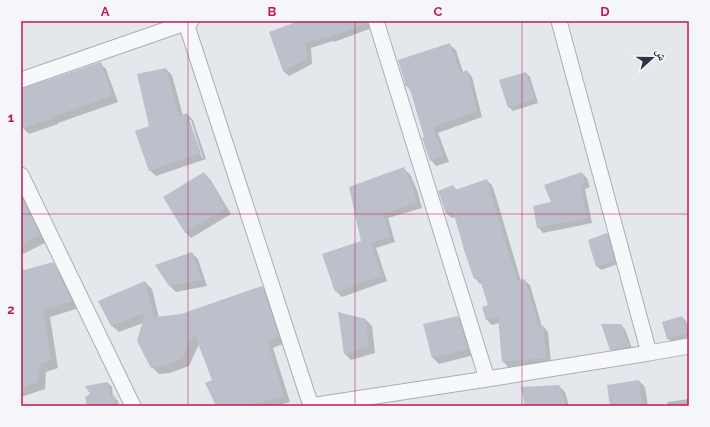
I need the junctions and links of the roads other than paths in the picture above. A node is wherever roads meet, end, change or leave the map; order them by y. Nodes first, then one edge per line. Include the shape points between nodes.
1 (376, 21) edge
2 (559, 21) edge
3 (188, 22) edge
4 (21, 80) edge
5 (21, 175) edge
6 (689, 346) edge
7 (649, 353) junction
8 (487, 379) junction
9 (133, 406) edge
10 (310, 406) edge

1 - 8 street
2 - 7 street
3 - 4 street
3 - 10 street
5 - 9 street
6 - 7 street
7 - 8 street
8 - 10 street

